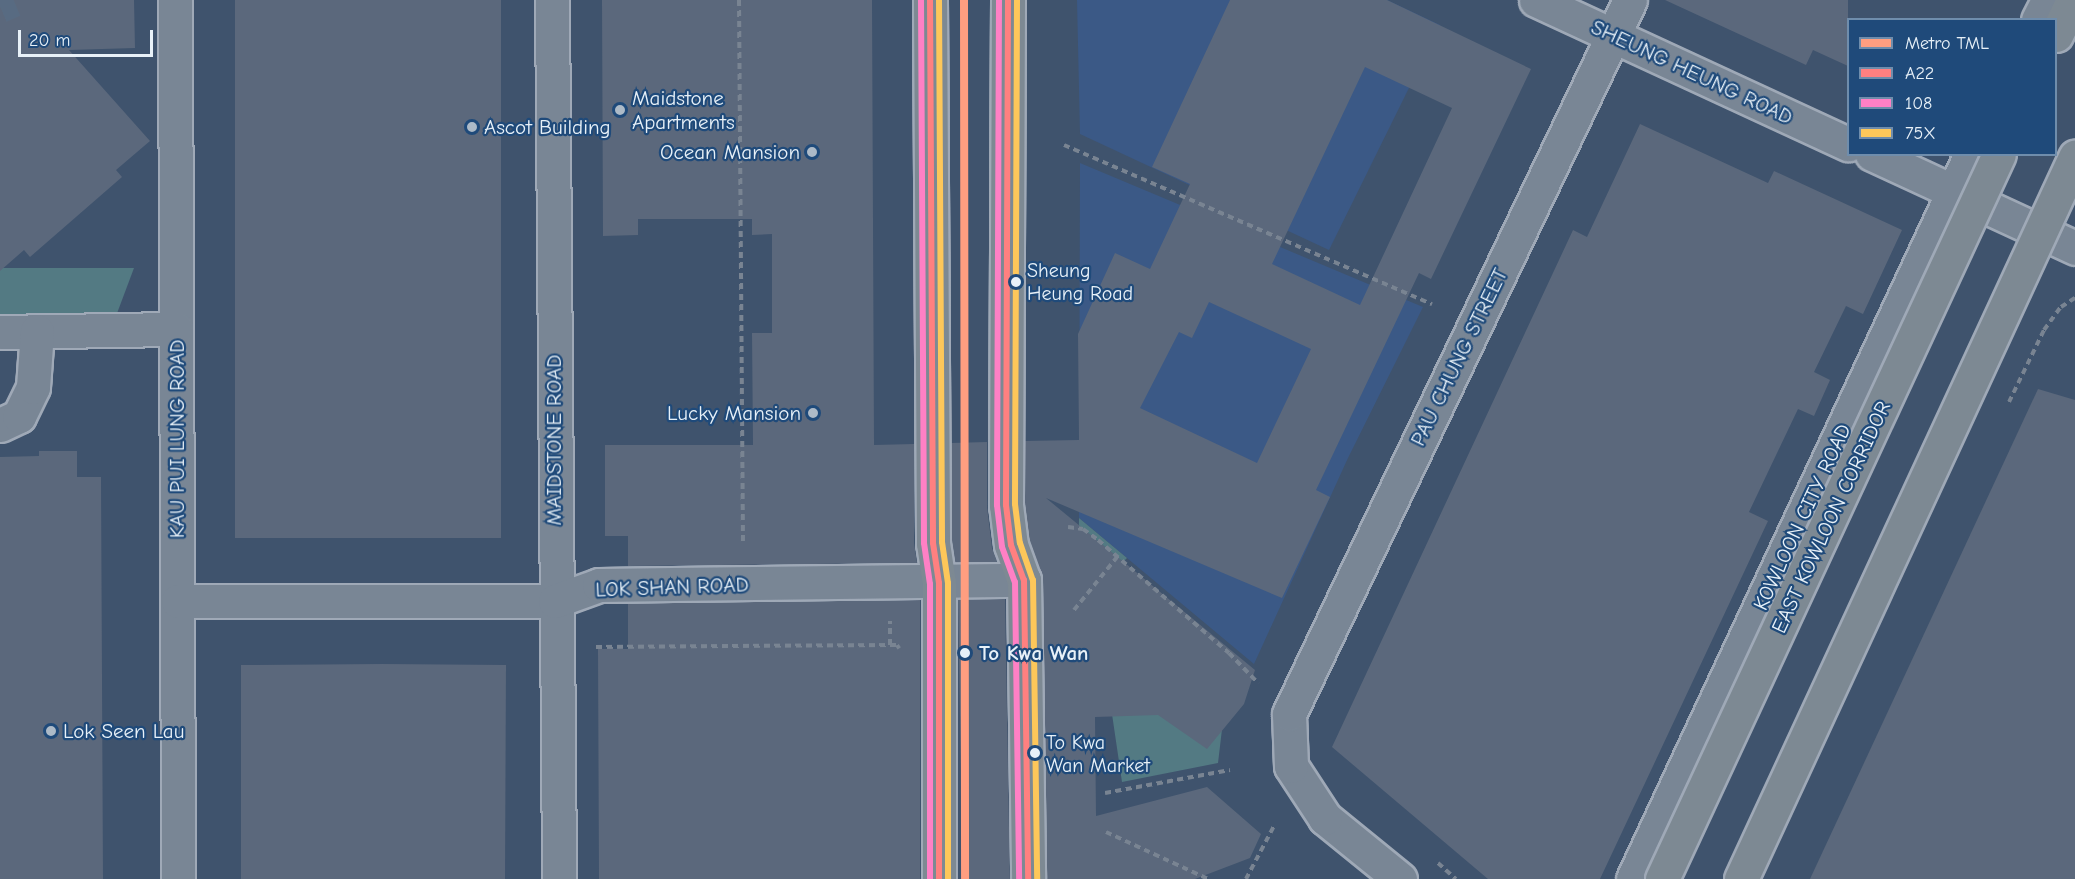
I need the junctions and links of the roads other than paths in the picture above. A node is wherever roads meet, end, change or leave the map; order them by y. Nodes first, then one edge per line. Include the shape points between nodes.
1 (175, 0) edge
2 (552, 0) edge
3 (930, 0) edge
4 (1008, 0) edge
5 (1536, 0) edge
6 (1630, 0) edge
7 (2048, 0) edge
8 (2073, 0) edge
9 (2039, 18) edge
10 (2057, 31) edge
11 (1614, 35) junction
12 (1847, 144) edge
13 (1876, 156) edge
14 (1970, 156) edge
15 (1998, 156) edge
16 (2075, 157) edge
17 (1953, 191) junction
18 (2075, 195) edge
19 (2065, 243) edge
20 (176, 329) junction
21 (37, 331) junction
22 (0, 332) edge
23 (0, 425) edge
24 (1024, 580) junction
25 (939, 583) junction
26 (178, 601) junction
27 (555, 601) junction
28 (178, 879) edge
29 (559, 879) edge
30 (939, 879) edge
31 (1028, 879) edge
32 (1400, 879) edge
33 (1633, 879) edge
34 (1662, 879) edge
35 (1741, 879) edge
36 (1756, 879) edge

1 - 20 street, KAU PUI LUNG ROAD
2 - 27 street, MAIDSTONE ROAD
3 - 25 main road via 933,543
4 - 24 main road via 1006,505 1011,545
5 - 11 street, SHEUNG HEUNG ROAD
6 - 11 street, PAU CHUNG STREET
7 - 9 street
8 - 10 main road
11 - 12 street, SHEUNG HEUNG ROAD
11 - 32 street, PAU CHUNG STREET via 1289,714 1291,766 1325,818
13 - 17 street
14 - 17 street, KOWLOON CITY ROAD
15 - 34 main road, EAST KOWLOON CORRIDOR, bridge
16 - 35 main road, bridge
17 - 19 street
17 - 33 street, KOWLOON CITY ROAD
18 - 19 street
19 - 36 street
20 - 21 street
20 - 26 street, KAU PUI LUNG ROAD
21 - 22 street
21 - 23 street via 33,387 19,416
24 - 25 street, LOK SHAN ROAD
24 - 31 main road
25 - 27 street, LOK SHAN ROAD via 599,585
25 - 30 main road
26 - 27 street, LOK SHAN ROAD
26 - 28 street, KAU PUI LUNG ROAD
27 - 29 street, MAIDSTONE ROAD

